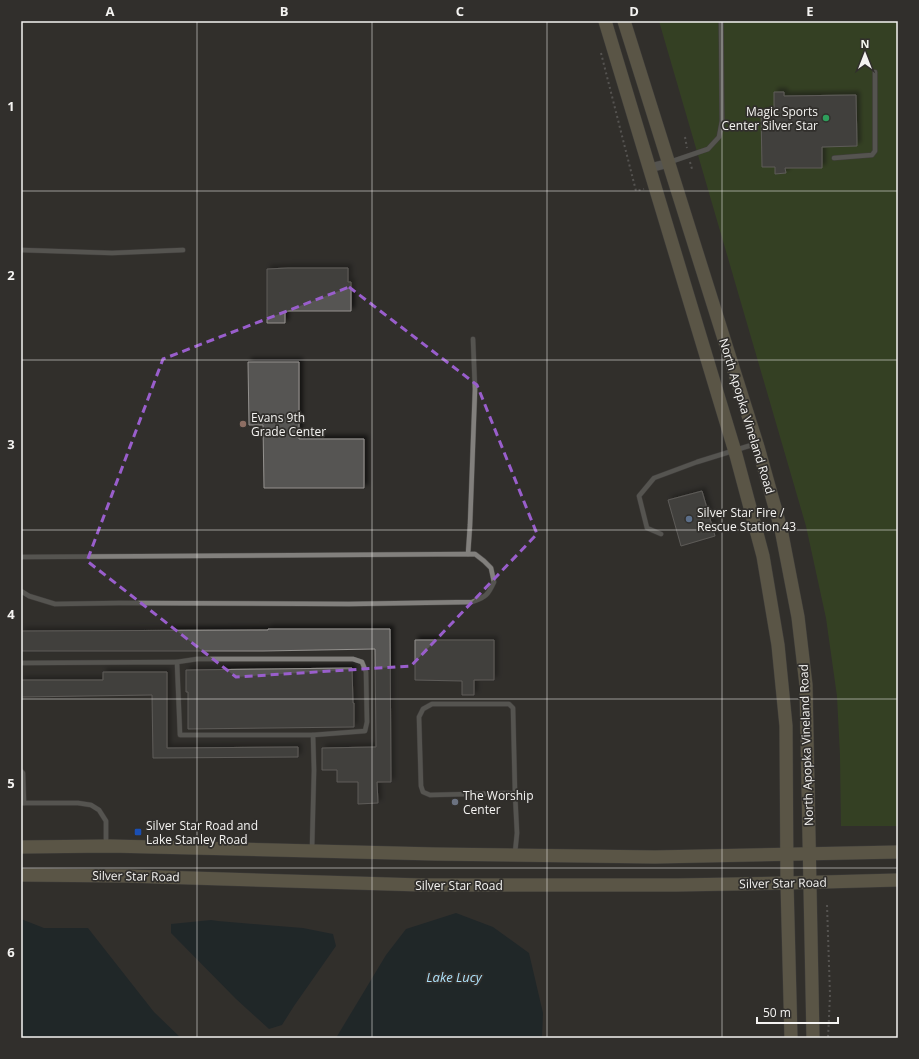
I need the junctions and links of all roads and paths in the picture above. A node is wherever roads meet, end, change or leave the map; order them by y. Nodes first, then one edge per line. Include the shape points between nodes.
1 (605, 21) edge
2 (624, 21) edge
3 (721, 21) edge
4 (600, 48) dead end
5 (875, 72) dead end
6 (834, 158) dead end
7 (669, 163) junction
8 (650, 168) junction
9 (648, 188) dead end
10 (21, 250) edge
11 (183, 250) dead end
12 (473, 339) dead end
13 (757, 443) junction
14 (735, 450) junction
15 (660, 534) dead end
16 (468, 554) junction
17 (21, 557) edge
18 (21, 592) edge
19 (177, 662) junction
20 (21, 663) edge
21 (313, 735) junction
22 (21, 771) edge
23 (515, 793) junction
24 (23, 803) edge
25 (106, 846) junction
26 (21, 847) edge
27 (312, 851) junction
28 (898, 852) edge
29 (788, 854) junction
30 (810, 854) junction
31 (515, 855) junction
32 (21, 875) edge
33 (898, 880) edge
34 (810, 882) junction
35 (787, 883) junction
36 (827, 905) dead end
37 (791, 1038) edge
38 (813, 1038) edge
39 (828, 1038) edge

1 - 8 main road, North Apopka Vineland Road
2 - 7 main road, North Apopka Vineland Road
3 - 7 lane via 722,121 718,137 708,148
4 - 9 path via 636,191
5 - 6 lane via 875,151 872,155
7 - 8 street
7 - 13 main road, North Apopka Vineland Road
8 - 14 main road, North Apopka Vineland Road
10 - 11 lane via 112,253
12 - 16 lane via 475,389
13 - 14 lane
13 - 30 main road, North Apopka Vineland Road via 781,529 798,617 806,685
14 - 15 lane via 654,478 639,496 647,528
14 - 29 main road, North Apopka Vineland Road via 763,556 778,645 786,726
16 - 17 lane
16 - 18 lane via 475,554 484,561 490,568 494,582 483,598 472,602 55,604
19 - 20 lane
19 - 21 lane via 180,735
19 - 21 lane via 197,659 353,659 362,662 366,672 365,731
21 - 27 lane
22 - 24 lane
23 - 23 lane via 513,708 509,704 432,704 423,709 419,716 423,792
23 - 31 lane
24 - 25 lane via 91,805 99,810 106,821
25 - 26 main road
25 - 27 main road
27 - 31 main road
28 - 30 main road
29 - 30 main road
29 - 31 main road via 655,857
29 - 35 main road, North Apopka Vineland Road
30 - 34 main road, North Apopka Vineland Road
32 - 35 main road, Silver Star Road via 421,885
33 - 34 main road, Silver Star Road
34 - 35 main road, Silver Star Road
34 - 38 main road, North Apopka Vineland Road
35 - 37 main road, North Apopka Vineland Road
36 - 39 path via 830,995

